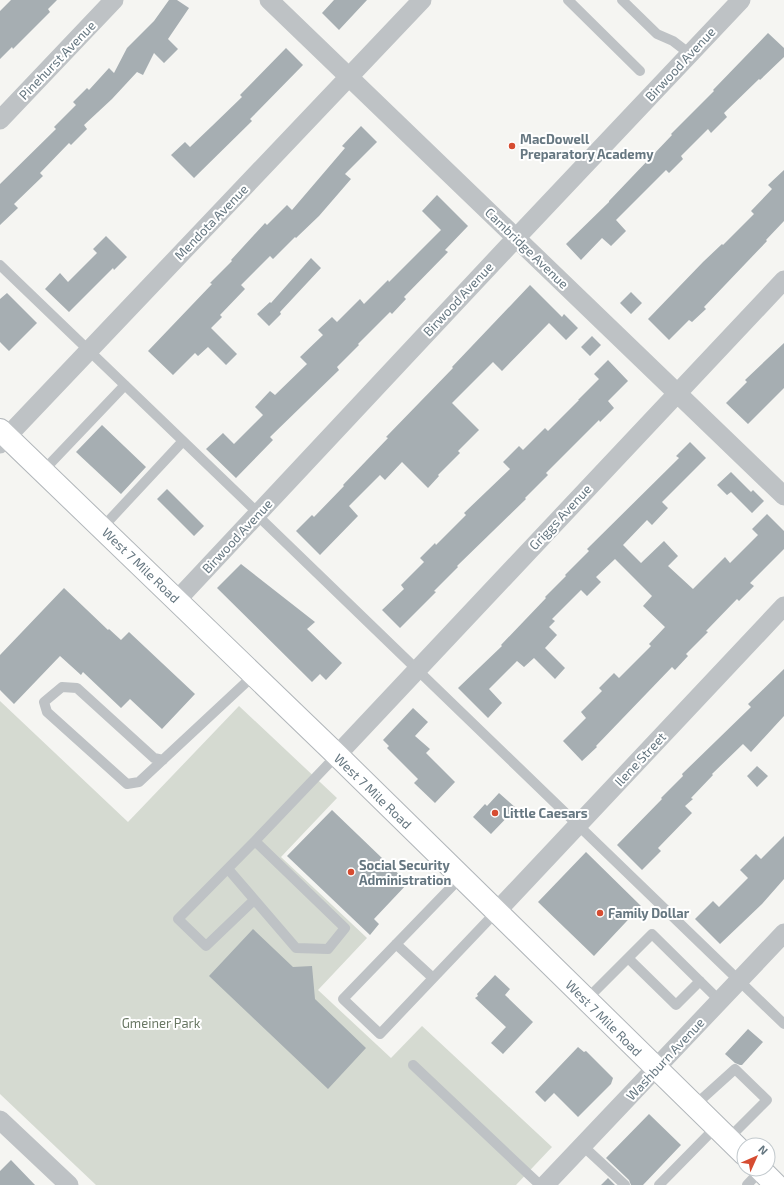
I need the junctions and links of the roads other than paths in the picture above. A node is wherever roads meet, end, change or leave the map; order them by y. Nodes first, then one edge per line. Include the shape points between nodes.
1 (114, 0) edge
2 (269, 0) edge
3 (422, 0) edge
4 (568, 0) edge
5 (622, 0) edge
6 (741, 0) edge
7 (690, 54) junction
8 (640, 71) dead end
9 (349, 77) junction
10 (0, 120) edge
11 (516, 238) junction
12 (0, 265) edge
13 (784, 280) edge
14 (89, 350) junction
15 (125, 385) junction
16 (677, 393) junction
17 (2, 437) edge
18 (183, 441) junction
19 (43, 471) junction
20 (784, 496) edge
21 (257, 514) junction
22 (102, 528) junction
23 (177, 600) junction
24 (784, 606) edge
25 (417, 670) junction
26 (254, 675) junction
27 (337, 755) junction
28 (163, 760) junction
29 (578, 825) junction
30 (255, 841) junction
31 (228, 869) junction
32 (461, 876) junction
33 (254, 900) junction
34 (496, 911) junction
35 (784, 933) edge
36 (396, 944) junction
37 (628, 958) junction
38 (433, 978) junction
39 (739, 980) junction
40 (700, 982) junction
41 (586, 1000) junction
42 (720, 1001) junction
43 (784, 1024) edge
44 (414, 1065) dead end
45 (656, 1069) junction
46 (694, 1106) junction
47 (0, 1120) edge
48 (722, 1133) junction
49 (583, 1146) junction
50 (736, 1146) edge
51 (69, 1185) edge
52 (540, 1185) edge
53 (545, 1185) edge
54 (625, 1185) edge
55 (659, 1185) edge

1 - 10 street, Pinehurst Avenue
2 - 9 street, Cambridge Avenue
3 - 9 street, Mendota Avenue
4 - 8 lane
5 - 7 lane via 657,34 673,41
6 - 7 street, Birwood Avenue
7 - 11 street, Birwood Avenue
9 - 11 street, Cambridge Avenue
9 - 14 street, Mendota Avenue
11 - 16 street, Cambridge Avenue
11 - 21 street, Birwood Avenue
12 - 14 lane
13 - 16 street, Griggs Avenue
14 - 15 lane
14 - 17 street, Mendota Avenue
15 - 18 lane
15 - 19 lane
16 - 20 street, Cambridge Avenue
16 - 25 street, Griggs Avenue
17 - 19 main road, West 7 Mile Road
18 - 21 lane
18 - 22 lane
19 - 22 main road, West 7 Mile Road
21 - 23 street, Birwood Avenue
21 - 25 lane
22 - 23 main road, West 7 Mile Road
23 - 26 main road, West 7 Mile Road
24 - 29 street, Ilene Street
25 - 27 street, Griggs Avenue
25 - 29 lane
26 - 27 main road, West 7 Mile Road
26 - 28 lane
27 - 30 lane
27 - 32 main road, West 7 Mile Road
28 - 28 lane via 154,758 76,688 62,687 44,702 47,712 127,784 139,782
29 - 34 street, Ilene Street
29 - 39 lane
30 - 31 lane
30 - 33 lane via 345,928 328,949 296,948
31 - 33 lane
31 - 33 lane via 178,919 206,946
32 - 34 main road, West 7 Mile Road
32 - 36 lane
34 - 38 lane
34 - 41 main road, West 7 Mile Road
35 - 39 street, Washburn Avenue
36 - 38 lane
36 - 38 lane via 343,998 380,1034
37 - 40 lane via 676,1005
37 - 40 lane via 652,934
37 - 41 lane
39 - 42 street, Washburn Avenue
39 - 43 lane
40 - 42 lane
41 - 45 main road, West 7 Mile Road
42 - 45 street, Washburn Avenue
44 - 52 lane
45 - 46 main road, West 7 Mile Road
45 - 49 street, Washburn Avenue
46 - 48 main road, West 7 Mile Road
46 - 48 lane via 735,1069 767,1100
47 - 51 street
48 - 50 main road, West 7 Mile Road
48 - 55 lane
49 - 53 street, Washburn Avenue
49 - 54 lane

